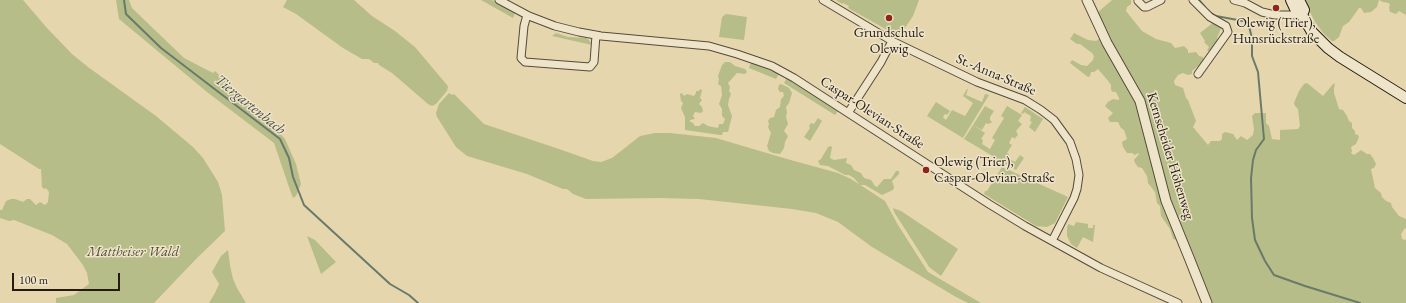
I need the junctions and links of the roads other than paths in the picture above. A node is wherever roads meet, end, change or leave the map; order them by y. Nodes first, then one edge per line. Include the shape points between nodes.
1 (499, 0) edge
2 (823, 0) edge
3 (1087, 0) edge
4 (1161, 0) edge
5 (1193, 0) edge
6 (1234, 0) edge
7 (1291, 0) edge
8 (1300, 0) edge
9 (1138, 1) dead end
10 (527, 15) junction
11 (1302, 15) junction
12 (596, 35) junction
13 (892, 41) junction
14 (1198, 74) dead end
15 (1406, 98) edge
16 (848, 113) junction
17 (1052, 241) junction
18 (1178, 303) edge
19 (1207, 303) edge

1 - 10 street, Caspar-Olevian-Straße
2 - 13 street, St.-Anna-Straße
3 - 19 street, Kernscheider Höhenweg via 1107,43 1140,101 1166,201
4 - 9 street via 1147,7
5 - 14 street via 1210,18 1226,26 1228,32
6 - 11 street via 1275,15
7 - 11 main road via 1297,13
8 - 11 main road via 1304,10
10 - 12 street, Caspar-Olevian-Straße via 555,26
10 - 12 street via 521,58 525,62 590,67 594,62
11 - 15 main road via 1312,32 1328,48
12 - 16 street, Caspar-Olevian-Straße via 693,44 737,54 783,72
13 - 16 street
13 - 17 street, St.-Anna-Straße via 966,77 1025,100 1047,114 1059,126 1075,155 1079,179 1074,198
16 - 17 street, Caspar-Olevian-Straße via 988,204
17 - 18 street, Caspar-Olevian-Straße via 1101,268

